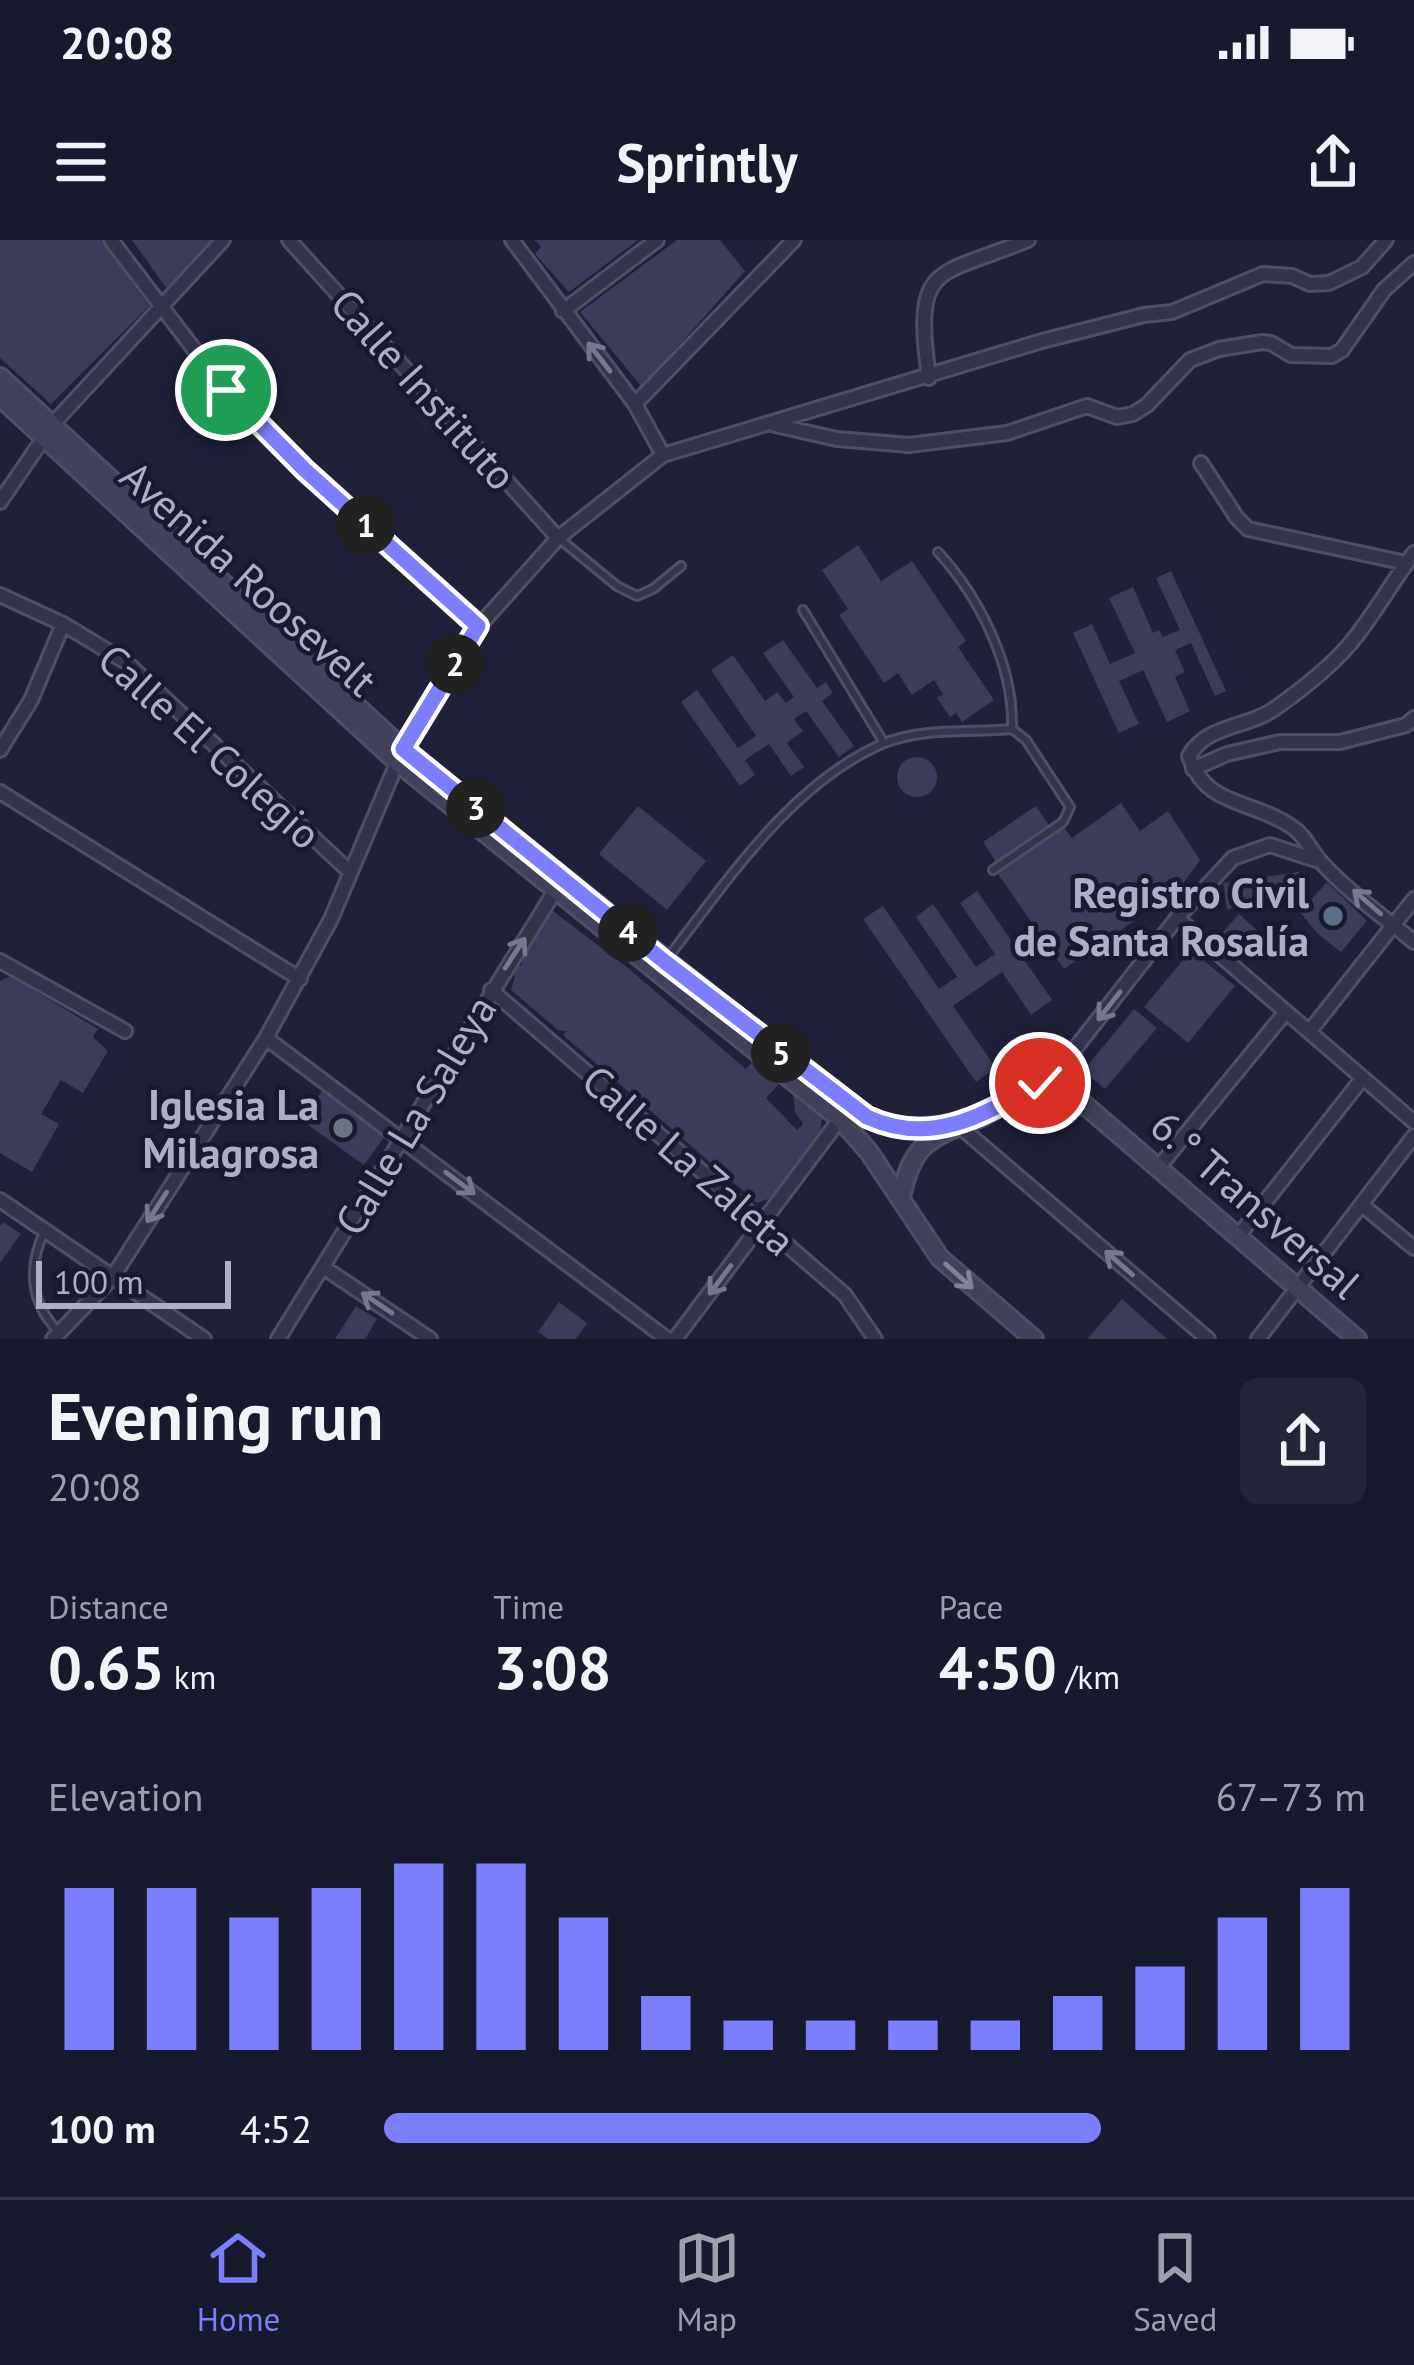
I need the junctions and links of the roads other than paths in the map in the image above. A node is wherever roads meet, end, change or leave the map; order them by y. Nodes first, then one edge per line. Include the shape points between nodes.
1 (111, 240) edge
2 (223, 240) edge
3 (289, 240) edge
4 (512, 240) edge
5 (657, 240) edge
6 (1028, 240) edge
7 (1386, 240) edge
8 (783, 243) edge
9 (1414, 263) edge
10 (158, 306) junction
11 (563, 310) junction
12 (929, 378) junction
13 (1, 389) edge
14 (635, 404) junction
15 (773, 424) junction
16 (46, 433) junction
17 (663, 455) junction
18 (1201, 463) dead end
19 (0, 502) edge
20 (558, 538) junction
21 (938, 552) dead end
22 (1410, 558) edge
23 (681, 566) dead end
24 (0, 595) edge
25 (803, 610) dead end
26 (63, 624) junction
27 (478, 626) junction
28 (1414, 718) edge
29 (1012, 729) junction
30 (884, 743) junction
31 (0, 750) edge
32 (399, 755) junction
33 (1193, 769) junction
34 (0, 792) edge
35 (1320, 861) junction
36 (993, 870) dead end
37 (350, 872) junction
38 (558, 885) junction
39 (1414, 898) edge
40 (1177, 918) junction
41 (1395, 926) junction
42 (1414, 942) edge
43 (0, 962) edge
44 (665, 962) junction
45 (300, 979) junction
46 (491, 990) junction
47 (1284, 1014) junction
48 (125, 1031) dead end
49 (1309, 1033) junction
50 (266, 1038) junction
51 (1362, 1079) junction
52 (1049, 1082) junction
53 (840, 1119) junction
54 (1414, 1122) edge
55 (958, 1124) junction
56 (1414, 1136) edge
57 (400, 1138) junction
58 (1158, 1168) junction
59 (901, 1198) junction
60 (0, 1199) edge
61 (1362, 1205) junction
62 (764, 1223) junction
63 (45, 1231) junction
64 (1239, 1235) junction
65 (1414, 1248) edge
66 (323, 1267) junction
67 (112, 1278) junction
68 (1298, 1288) junction
69 (56, 1336) edge
70 (204, 1339) edge
71 (278, 1339) edge
72 (430, 1339) edge
73 (671, 1339) edge
74 (875, 1339) edge
75 (1034, 1339) edge
76 (1208, 1339) edge
77 (1258, 1339) edge
78 (1357, 1339) edge

1 - 10 street
2 - 10 street
3 - 20 street, Calle Instituto
4 - 11 street
5 - 11 street
6 - 12 street via 942,272 923,320
7 - 12 street via 1362,267 1329,283 1263,274 1172,312 1042,341
8 - 14 street
9 - 15 street via 1332,356 1291,355 1262,342 1219,350 1190,360 1133,414 1087,406 1026,429 909,445 837,440
10 - 16 street
10 - 27 street via 305,470
14 -> 11 street
12 - 15 street
13 - 16 street, Avenida Roosevelt
14 - 17 street
15 - 17 street
16 - 19 street
16 - 32 street, Avenida Roosevelt
17 - 20 street
18 - 22 street via 1249,529
20 - 23 lane via 637,596
20 - 27 street
21 - 29 lane via 1003,658
22 - 33 street via 1344,651 1261,718 1195,746
24 - 26 street, Calle El Colegio
25 - 30 lane
26 - 31 street
26 - 37 street, Calle El Colegio via 147,680
27 - 32 street
28 - 33 street via 1340,742 1280,742 1227,754
29 - 30 lane
29 - 36 lane via 1070,807 1063,822
30 - 44 lane via 788,807
32 - 37 street
32 - 38 street, Avenida Roosevelt
33 - 35 street via 1209,792 1295,829
34 - 45 street
35 - 40 street via 1270,844 1233,858
41 -> 35 street
37 - 45 street
38 - 44 street, Avenida Roosevelt
46 -> 38 street, Calle La Saleya
38 - 53 street, Avenida Roosevelt
39 - 41 street
40 - 47 street
40 -> 52 street
41 - 42 street
41 - 49 street
43 - 48 street
44 - 55 street, Avenida Roosevelt via 867,1117 920,1130
45 - 50 street
46 - 57 street, Calle La Saleya
46 - 62 street, Calle La Zaleta
47 - 49 street
47 - 58 street
49 - 51 street
50 - 57 street
50 -> 67 street
51 - 54 street
51 - 64 street
52 - 55 street
52 - 58 street, 6.° Transversal
53 - 59 street, Avenida Roosevelt
53 - 62 street
55 - 59 street via 913,1156
76 -> 55 street
56 - 61 street
57 - 66 street, Calle La Saleya
57 -> 73 street
58 - 64 street, 6.° Transversal
59 -> 75 street, Avenida Roosevelt via 940,1258
60 - 63 street
61 - 65 street
61 - 68 street
62 -> 73 street
62 - 74 street, Calle La Zaleta via 845,1295
63 - 67 street
63 - 69 lane via 35,1250 35,1287
64 - 68 street, 6.° Transversal
66 - 71 street, Calle La Saleya
72 -> 66 street
67 - 69 street
67 - 70 street
68 - 77 street
68 - 78 street, 6.° Transversal

